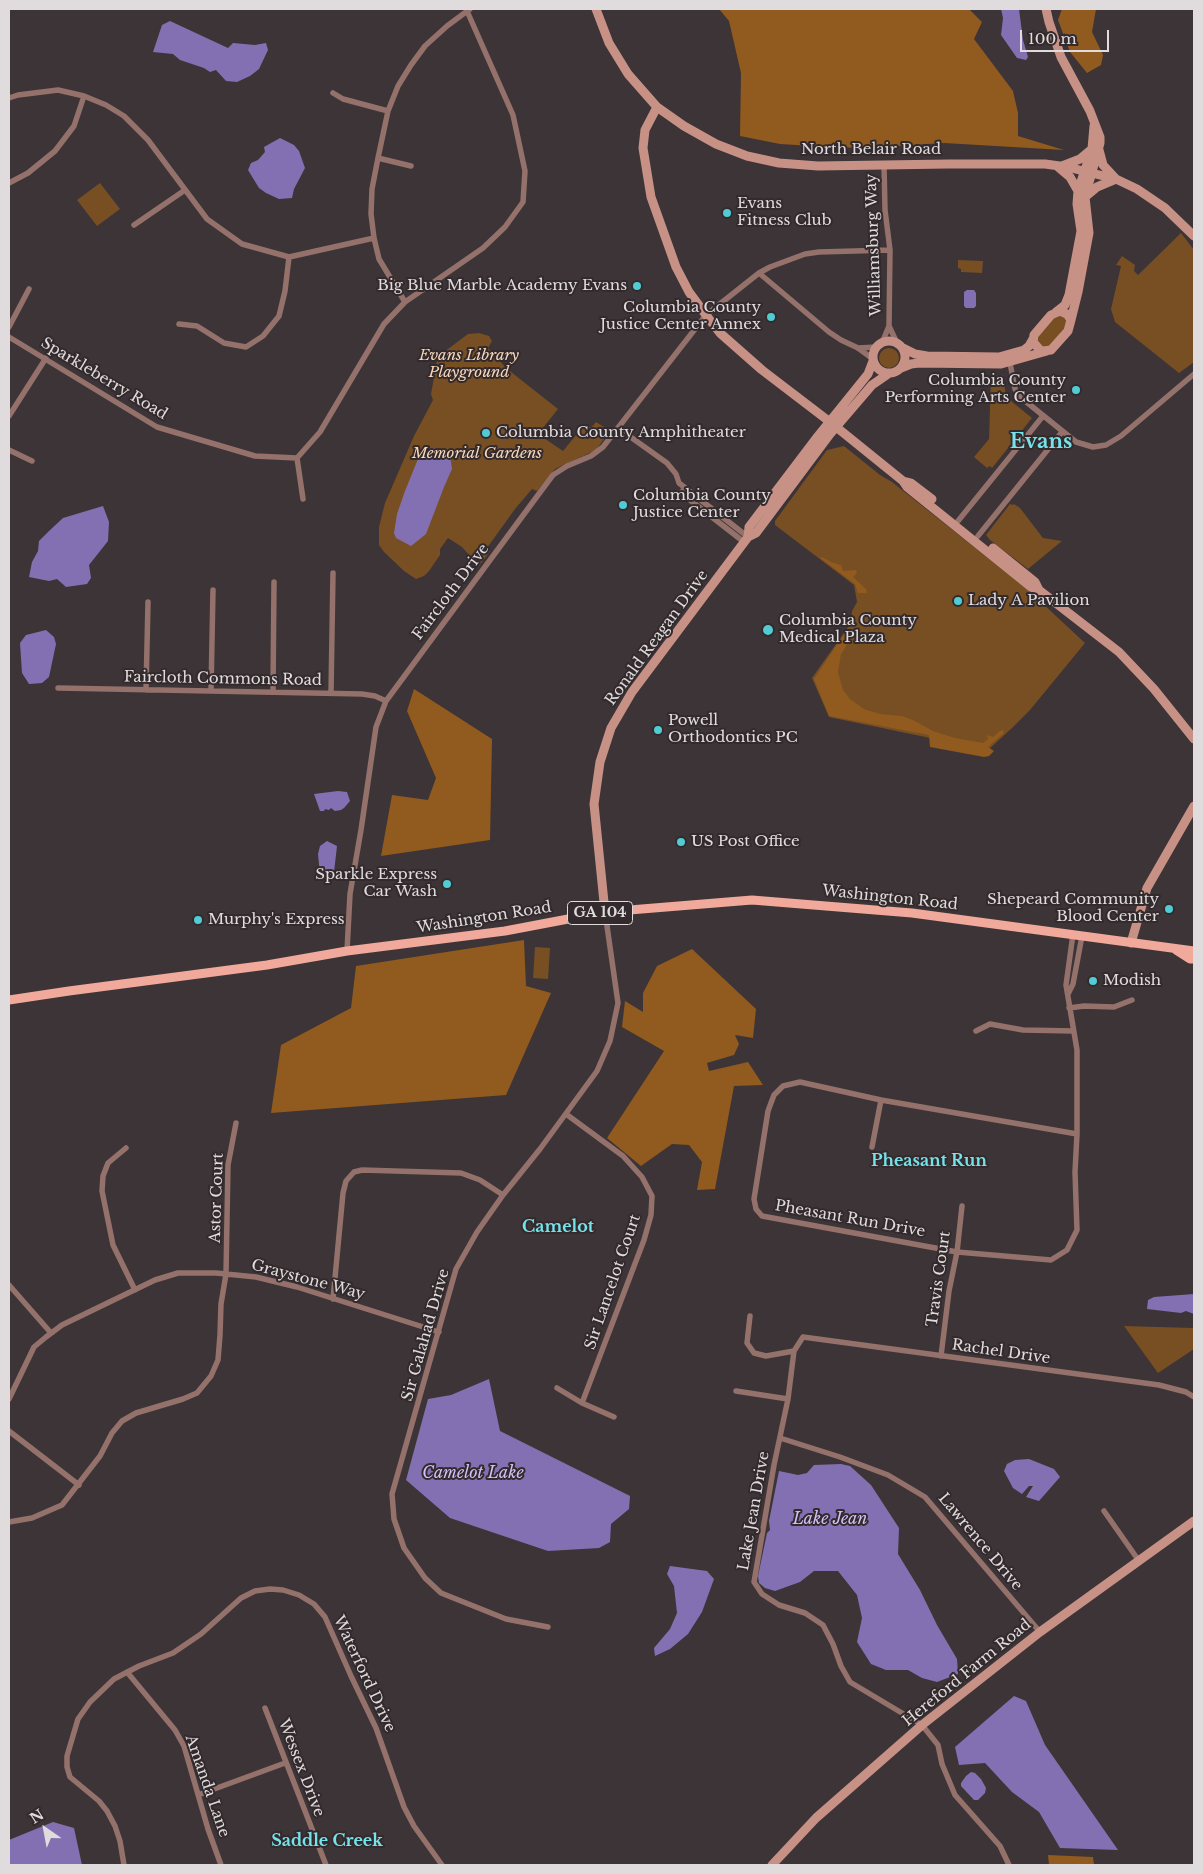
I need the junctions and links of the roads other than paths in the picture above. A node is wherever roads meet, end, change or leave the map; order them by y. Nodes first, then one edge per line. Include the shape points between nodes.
1 (596, 9) edge
2 (1046, 9) edge
3 (468, 10) edge
4 (333, 93) dead end
5 (84, 96) junction
6 (9, 98) edge
7 (657, 107) junction
8 (388, 111) junction
9 (1096, 150) junction
10 (378, 158) junction
11 (884, 164) junction
12 (411, 166) dead end
13 (1060, 166) junction
14 (1088, 172) junction
15 (1116, 179) junction
16 (9, 183) edge
17 (184, 190) junction
18 (1082, 194) junction
19 (134, 225) dead end
20 (1194, 236) edge
21 (374, 238) junction
22 (1082, 247) junction
23 (890, 250) junction
24 (289, 257) junction
25 (759, 272) junction
26 (29, 289) dead end
27 (405, 302) junction
28 (1056, 312) junction
29 (706, 315) junction
30 (1071, 320) junction
31 (179, 324) dead end
32 (889, 326) junction
33 (9, 327) edge
34 (9, 337) edge
35 (1033, 339) junction
36 (880, 345) junction
37 (900, 346) junction
38 (858, 348) junction
39 (1047, 351) junction
40 (46, 358) junction
41 (873, 360) junction
42 (1010, 363) junction
43 (901, 368) junction
44 (888, 374) junction
45 (1194, 374) edge
46 (9, 416) edge
47 (1043, 416) junction
48 (833, 424) junction
49 (618, 428) junction
50 (1062, 432) junction
51 (9, 450) edge
52 (297, 458) junction
53 (32, 461) dead end
54 (303, 499) dead end
55 (956, 523) junction
56 (746, 539) junction
57 (976, 539) junction
58 (333, 573) dead end
59 (274, 582) dead end
60 (212, 590) dead end
61 (148, 602) dead end
62 (58, 688) dead end
63 (146, 690) junction
64 (211, 691) junction
65 (273, 692) junction
66 (331, 694) junction
67 (386, 701) junction
68 (1194, 739) edge
69 (1194, 806) edge
70 (604, 912) junction
71 (1077, 935) junction
72 (1131, 943) junction
73 (1173, 948) junction
74 (347, 951) junction
75 (1194, 951) edge
76 (1194, 959) edge
77 (9, 1000) edge
78 (1132, 1000) dead end
79 (1070, 1008) junction
80 (976, 1031) dead end
81 (1073, 1031) junction
82 (881, 1100) junction
83 (566, 1114) junction
84 (236, 1124) dead end
85 (1077, 1134) junction
86 (872, 1147) dead end
87 (126, 1148) dead end
88 (503, 1195) junction
89 (962, 1206) dead end
90 (957, 1252) junction
91 (226, 1274) junction
92 (9, 1285) edge
93 (135, 1290) junction
94 (333, 1299) junction
95 (750, 1316) dead end
96 (439, 1332) junction
97 (51, 1333) junction
98 (803, 1336) joint
99 (794, 1351) junction
100 (941, 1356) junction
101 (557, 1388) dead end
102 (736, 1390) dead end
103 (1194, 1397) edge
104 (9, 1399) edge
105 (788, 1399) junction
106 (582, 1403) junction
107 (614, 1417) dead end
108 (9, 1431) edge
109 (780, 1438) junction
110 (79, 1485) junction
111 (1104, 1511) dead end
112 (1194, 1521) edge
113 (9, 1522) edge
114 (1139, 1561) junction
115 (548, 1626) dead end
116 (1040, 1632) junction
117 (127, 1672) junction
118 (265, 1708) dead end
119 (922, 1724) junction
120 (285, 1763) junction
121 (198, 1795) junction
122 (124, 1865) edge
123 (221, 1865) edge
124 (326, 1865) edge
125 (442, 1865) edge
126 (772, 1865) edge
127 (1009, 1865) edge

1 - 7 street, North Belair Road via 609,43 628,74
2 - 9 street, Ronald Reagan Drive via 1061,57 1090,111
3 - 8 street via 425,46 398,86
3 - 27 street via 513,115 526,171 523,202 483,248
4 - 8 street via 343,99
5 - 6 street via 58,90
5 - 16 street via 74,126 55,151 28,173
5 - 17 street via 124,116 148,140
7 - 11 street, North Belair Road via 716,144 747,156 818,166
7 - 29 street via 645,130 643,148 651,197 676,266
8 - 10 street
9 - 13 street
9 - 14 street, Ronald Reagan Drive
9 - 15 street via 1103,165
10 - 12 street
10 - 21 street via 371,206
11 - 13 street, North Belair Road
11 - 23 street, Williamsburg Way
13 - 14 street, North Belair Road
13 - 18 street
14 - 15 street, North Belair Road
14 - 18 street, Ronald Reagan Drive
15 - 18 street
15 - 20 street, North Belair Road via 1148,195
17 - 19 street
17 - 24 street via 207,219 242,244
18 - 22 street, Ronald Reagan Drive via 1089,233
21 - 24 street
21 - 27 street via 379,259
22 - 28 street, Ronald Reagan Drive via 1068,298
22 - 30 street, Ronald Reagan Drive via 1078,292
23 - 25 street, Faircloth Drive via 819,252 790,259
23 - 32 street, Williamsburg Way
24 - 31 street via 279,316 263,336 246,346 224,343 197,326
25 - 29 street, Faircloth Drive
25 - 38 street via 829,332
26 - 33 street
27 - 52 street via 384,324 320,432
28 - 30 street via 1064,312
28 - 35 street, Ronald Reagan Drive
29 - 48 street via 720,333 762,370
29 - 49 street, Faircloth Drive
30 - 39 street, Ronald Reagan Drive via 1068,331
32 - 36 street, Williamsburg Way
32 - 37 street, Williamsburg Way
34 - 40 street, Sparkleberry Road
35 - 37 street, Ronald Reagan Drive via 1024,350 1000,357 927,356
35 - 39 street via 1037,348
36 - 37 street, Ronald Reagan Drive via 890,341
36 - 38 street
36 - 41 street, Ronald Reagan Drive
37 - 43 street via 905,361
38 - 41 street
39 - 42 street, Ronald Reagan Drive
40 - 46 street
40 - 52 street, Sparkleberry Road via 157,427 255,456
41 - 44 street via 878,370
41 - 48 street, Ronald Reagan Drive via 868,374
42 - 43 street, Ronald Reagan Drive via 918,363
42 - 47 street via 1017,394
43 - 44 street, Ronald Reagan Drive
44 - 48 street, Ronald Reagan Drive via 872,385
45 - 50 street via 1136,425 1106,445 1086,446
47 - 50 street
47 - 55 street
48 - 55 street via 903,481 911,483
48 - 56 street, Ronald Reagan Drive via 749,527
49 - 56 street via 670,466 683,491
49 - 67 street, Faircloth Drive via 591,456 554,475
50 - 57 street
51 - 53 street
52 - 54 street
55 - 57 street
56 - 70 street, Ronald Reagan Drive via 632,692 611,728 600,762 594,804
57 - 68 street via 1031,587 1119,652
58 - 66 street
59 - 65 street
60 - 64 street
61 - 63 street
62 - 63 street, Faircloth Commons Road
63 - 64 street, Faircloth Commons Road
64 - 65 street, Faircloth Commons Road
65 - 66 street, Faircloth Commons Road
66 - 67 street, Faircloth Commons Road via 370,695
67 - 74 street, Faircloth Drive via 376,727 350,894
69 - 72 street via 1149,884
70 - 71 main road, Washington Road / GA 104 via 752,900 912,913
70 - 74 main road, Washington Road / GA 104 via 505,931
70 - 83 street, Sir Galahad Drive via 618,1003 610,1042 597,1072
71 - 72 main road, Washington Road / GA 104
71 - 79 street, Pheasant Run Drive via 1073,984 1068,994
72 - 73 main road, Washington Road / GA 104
73 - 75 main road, Washington Road / GA 104
73 - 76 main road, Washington Road
74 - 77 main road, Washington Road / GA 104 via 267,966
78 - 79 street via 1114,1007
79 - 81 street, Pheasant Run Drive
80 - 81 street via 990,1024 1023,1030
81 - 85 street, Pheasant Run Drive via 1077,1050
82 - 85 street, Pheasant Run Drive
82 - 86 street
82 - 90 street, Pheasant Run Drive via 800,1082 784,1086 774,1096 768,1110 754,1199 756,1209 762,1216
83 - 88 street, Sir Galahad Drive
83 - 106 street, Sir Lancelot Court via 623,1156 642,1177 652,1196 644,1240
84 - 91 street, Astor Court via 228,1166
85 - 90 street, Pheasant Run Drive via 1077,1230 1067,1250 1051,1260
87 - 93 street via 108,1163 102,1191 113,1245
88 - 94 street via 480,1180 461,1173 354,1172 346,1181 343,1193
88 - 96 street, Sir Galahad Drive via 456,1269
89 - 90 street, Travis Court
90 - 100 street, Travis Court
91 - 93 street, Graystone Way via 178,1273
91 - 94 street, Graystone Way via 256,1277
91 - 110 street, Astor Court via 218,1360 211,1376 196,1393 136,1413 122,1421
92 - 97 street
93 - 97 street, Graystone Way
94 - 96 street, Graystone Way
95 - 99 street via 747,1343 754,1353 766,1356
96 - 115 street, Sir Galahad Drive via 392,1494 394,1519 404,1548 425,1578 441,1593 506,1619
97 - 104 street, Graystone Way via 34,1347
98 - 99 street, Lake Jean Drive
98 - 100 street, Rachel Drive
99 - 105 street, Lake Jean Drive
100 - 103 street, Rachel Drive via 1159,1386
101 - 106 street
102 - 105 street
105 - 109 street, Lake Jean Drive
106 - 107 street
108 - 110 street
109 - 116 street, Lawrence Drive via 880,1472 925,1497
109 - 119 street, Lake Jean Drive via 754,1582 762,1594 779,1605 805,1613 823,1625 850,1682
110 - 113 street, Astor Court via 62,1505 32,1518
111 - 114 street
112 - 114 street, Hereford Farm Road
114 - 116 street, Hereford Farm Road
116 - 119 street, Hereford Farm Road
117 - 121 street, Amanda Lane via 175,1730 184,1746
117 - 122 street, Waterford Drive via 101,1690 78,1719 67,1762 70,1777 107,1811 120,1841
117 - 125 street, Waterford Drive via 173,1654 189,1644 241,1598 255,1591 283,1590 314,1604 325,1618 376,1728 404,1807
118 - 120 street, Wessex Drive
119 - 126 street, Hereford Farm Road via 816,1818
119 - 127 street via 938,1745 955,1795 1000,1846
120 - 121 street
120 - 124 street, Wessex Drive
121 - 123 street, Amanda Lane

